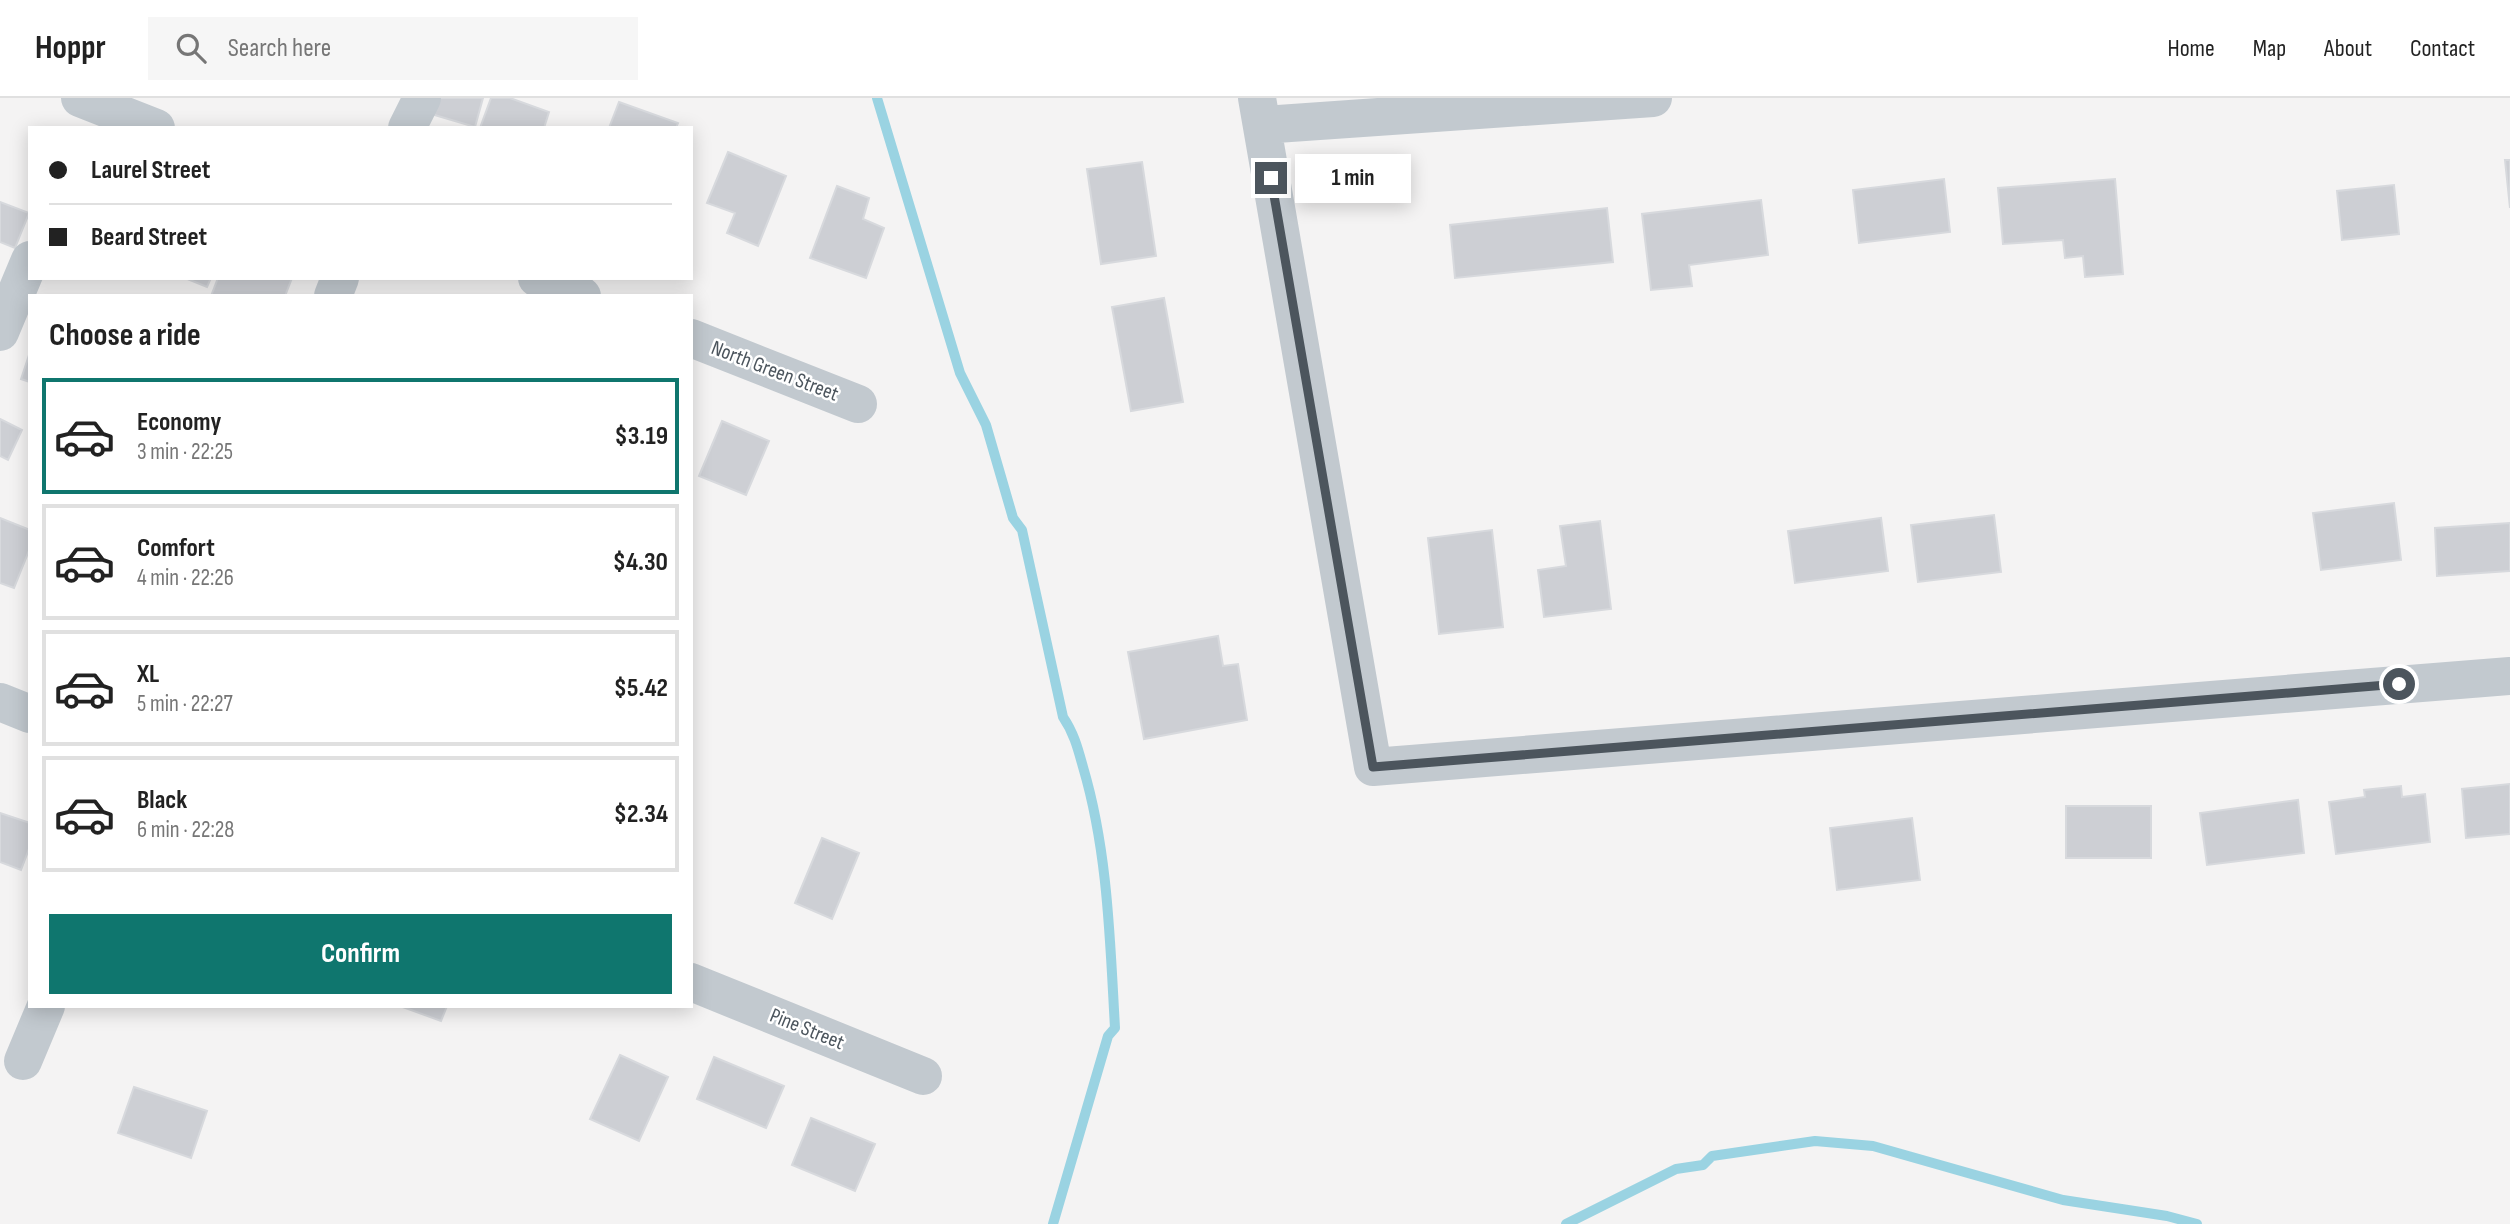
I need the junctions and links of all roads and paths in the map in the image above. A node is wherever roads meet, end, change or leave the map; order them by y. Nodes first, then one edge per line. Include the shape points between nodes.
1 (422, 98) edge
2 (1653, 98) edge
3 (86, 110) edge
4 (1259, 111) edge
5 (148, 126) edge
6 (408, 126) edge
7 (28, 265) edge
8 (542, 280) edge
9 (577, 294) edge
10 (0, 332) edge
11 (693, 339) edge
12 (858, 404) dead end
13 (2510, 676) edge
14 (0, 702) edge
15 (28, 713) edge
16 (693, 983) edge
17 (45, 1008) edge
18 (23, 1061) dead end
19 (923, 1076) dead end

1 - 6 street
2 - 4 street
3 - 5 street
4 - 13 street via 1373,767
7 - 10 street
8 - 9 street
11 - 12 street, North Green Street
14 - 15 street
16 - 19 street, Pine Street
17 - 18 street

